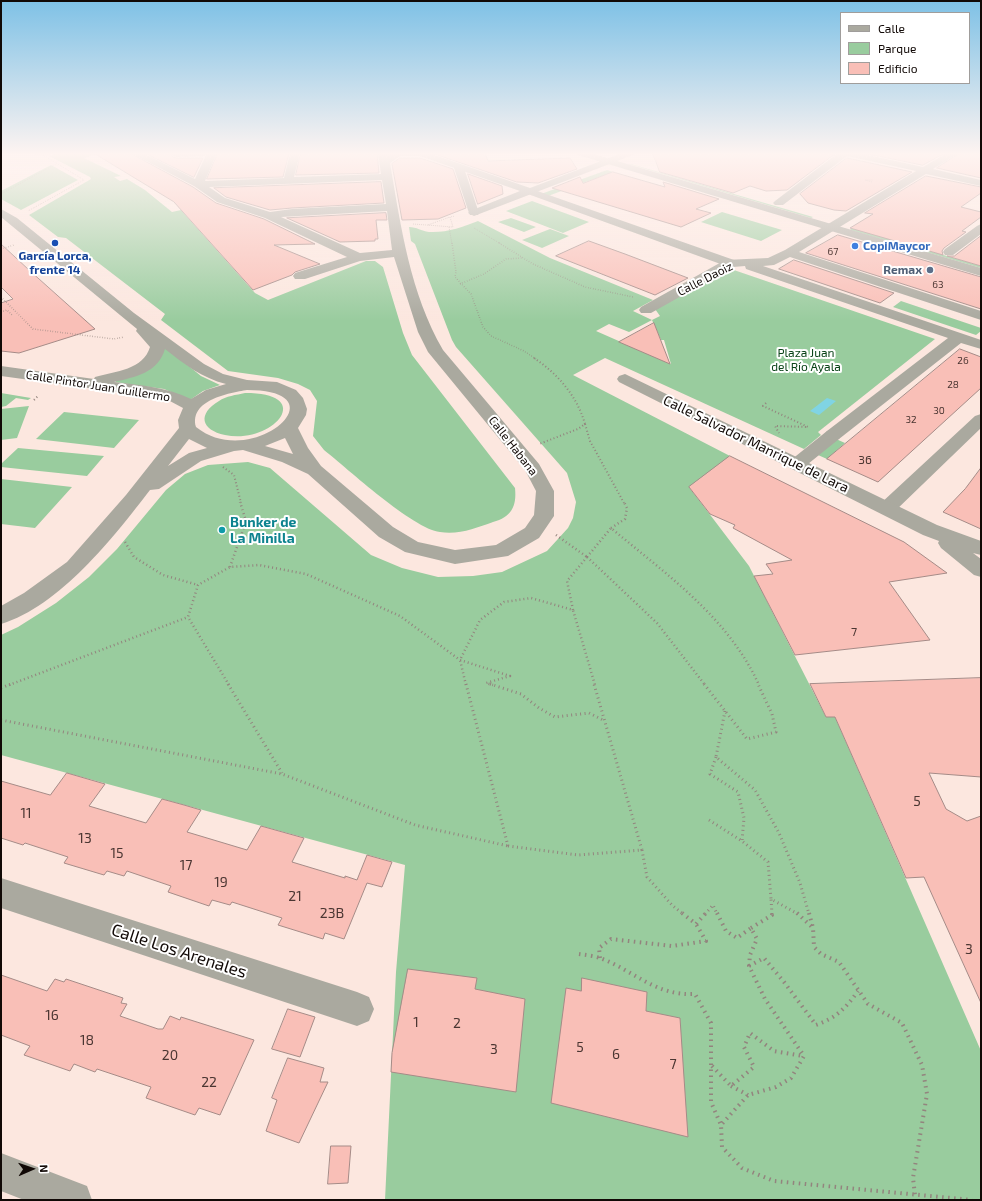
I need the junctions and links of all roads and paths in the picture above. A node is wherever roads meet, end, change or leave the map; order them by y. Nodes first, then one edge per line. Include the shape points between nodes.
1 (32, 209) edge
2 (248, 209) edge
3 (351, 209) edge
4 (392, 209) edge
5 (473, 209) edge
6 (484, 209) edge
7 (580, 209) edge
8 (774, 209) edge
9 (800, 209) edge
10 (861, 209) edge
11 (1, 212) edge
12 (474, 213) junction
13 (269, 216) junction
14 (450, 217) junction
15 (460, 218) dead end
16 (13, 220) junction
17 (842, 221) junction
18 (394, 225) junction
19 (428, 225) junction
20 (450, 227) junction
21 (831, 227) junction
22 (981, 228) edge
23 (20, 243) dead end
24 (1, 249) edge
25 (949, 252) junction
26 (399, 253) junction
27 (789, 253) junction
28 (358, 257) junction
29 (523, 258) junction
30 (981, 261) edge
31 (730, 263) junction
32 (981, 272) edge
33 (300, 276) dead end
34 (460, 284) junction
35 (1, 297) edge
36 (651, 307) joint
37 (1, 312) edge
38 (12, 315) dead end
39 (129, 316) junction
40 (981, 316) edge
41 (124, 337) dead end
42 (960, 337) junction
43 (981, 345) edge
44 (1, 371) edge
45 (625, 379) dead end
46 (88, 383) junction
47 (247, 385) junction
48 (38, 396) dead end
49 (34, 400) dead end
50 (766, 403) dead end
51 (193, 407) junction
52 (981, 419) edge
53 (585, 424) junction
54 (289, 427) junction
55 (188, 429) junction
56 (833, 435) joint
57 (237, 445) junction
58 (518, 451) junction
59 (203, 454) junction
60 (794, 463) junction
61 (314, 470) junction
62 (133, 499) junction
63 (887, 508) junction
64 (112, 522) junction
65 (539, 523) junction
66 (611, 528) junction
67 (930, 530) junction
68 (981, 548) edge
69 (587, 557) junction
70 (230, 567) junction
71 (981, 570) edge
72 (198, 585) junction
73 (573, 610) junction
74 (1, 616) edge
75 (188, 617) junction
76 (460, 660) junction
77 (1, 688) edge
78 (725, 710) junction
79 (1, 720) edge
80 (605, 721) junction
81 (716, 757) junction
82 (282, 774) junction
83 (709, 820) dead end
84 (742, 841) junction
85 (508, 846) junction
86 (642, 850) junction
87 (1, 893) edge
88 (772, 899) junction
89 (696, 924) junction
90 (752, 928) junction
91 (812, 928) junction
92 (579, 954) dead end
93 (600, 958) junction
94 (749, 966) junction
95 (858, 991) junction
96 (357, 1009) dead end
97 (804, 1056) junction
98 (712, 1065) junction
99 (731, 1086) junction
100 (748, 1094) junction
101 (721, 1125) junction
102 (1, 1172) edge
103 (915, 1195) junction
104 (73, 1200) edge
105 (972, 1200) edge

1 - 16 path
2 - 13 street
3 - 13 street via 292,212
4 - 18 street, Calle Habana
5 - 12 street
6 - 12 street
7 - 31 street
8 - 21 street
9 - 17 street
10 - 17 street, Calle Daoiz
11 - 16 street
12 - 29 path via 485,216 466,224
13 - 28 street
14 - 15 path via 454,215
14 - 19 path
14 - 20 path via 453,227
16 - 39 street
17 - 21 street, Calle Daoiz
17 - 25 street
18 - 19 path
18 - 26 street, Calle Habana
19 - 20 path
20 - 34 path via 455,277
21 - 27 street, Calle Daoiz
21 - 32 street
22 - 25 street
23 - 24 path
25 - 30 street
26 - 28 street
26 - 58 street, Calle Habana via 425,332 436,352
27 - 31 street, Calle Daoiz via 770,262
27 - 40 street
28 - 33 street
29 - 34 path via 506,259 502,264
29 - 36 path via 585,287
31 - 36 street, Calle Daoiz
31 - 42 street via 756,267
34 - 53 path via 471,294 483,327 491,336 524,351 552,370 580,407
35 - 41 path via 33,329 114,339
37 - 38 path via 8,310
39 - 46 street via 158,346 154,359 135,372
39 - 47 street via 198,367 217,377
42 - 43 street
42 - 56 street
44 - 46 street, Calle Pintor Juan Guillermo
45 - 60 street, Calle Salvador Manrique de Lara
46 - 51 street, Calle Pintor Juan Guillermo via 154,392
47 - 51 street via 215,392
47 - 54 street via 278,388 297,400 300,408
48 - 49 path
50 - 60 path via 762,406 808,427 776,426
51 - 55 street via 186,422
52 - 63 street
53 - 58 path via 578,429
53 - 66 path via 590,441 627,508 625,519
54 - 57 street via 261,441
54 - 61 street, Calle Habana via 299,449
55 - 57 street via 197,438 212,444
55 - 62 street
56 - 60 street
57 - 59 street
57 - 61 street, Calle Habana via 288,458
58 - 65 street, Calle Habana via 533,468 545,491 544,516
59 - 62 street
59 - 70 path via 234,475 246,521
60 - 63 street, Calle Salvador Manrique de Lara
61 - 65 street, Calle Habana via 386,532 412,547 435,554 455,557 501,551 532,533
62 - 64 street
63 - 67 street, Calle Salvador Manrique de Lara
64 - 72 path via 134,557 163,575
64 - 74 street via 74,567 32,600
65 - 69 path
66 - 69 path
66 - 78 path via 702,605 728,633 756,679 772,714 776,732 748,739
67 - 68 street, Calle Salvador Manrique de Lara
67 - 71 street, Calle Salvador Manrique de Lara
69 - 73 path via 566,582
69 - 78 path via 657,623
70 - 72 path
70 - 76 path via 260,565 306,574 400,616
72 - 75 path
73 - 76 path via 531,598 504,602 480,620
73 - 80 path
75 - 77 path
75 - 82 path
76 - 80 path via 510,676 486,683 521,694 555,717 590,712
76 - 85 path
78 - 81 path
79 - 82 path
80 - 86 path
81 - 84 path via 710,774 738,792 744,818
81 - 91 path via 755,790 779,833 800,883
82 - 85 path via 414,825
83 - 84 path
84 - 88 path via 768,862
85 - 86 path via 578,855
86 - 89 path via 647,877 672,905
87 - 96 street, Calle Los Arenales
88 - 90 path via 772,916
88 - 91 path via 797,912
89 - 90 path via 713,905 726,931 736,938
89 - 93 path via 706,941 672,946 611,939 599,948
90 - 94 path via 757,939 750,955
91 - 95 path via 814,947 821,954 839,962
92 - 93 path
93 - 98 path via 653,986 678,995 695,994 712,1023
94 - 95 path via 764,958 780,973 816,1025 833,1020 847,1007
94 - 97 path via 765,998
95 - 103 path via 868,1004 902,1022 922,1065 927,1094 913,1178
97 - 99 path via 774,1051 750,1033 744,1047 754,1067
97 - 100 path via 791,1078 776,1087
98 - 99 path
98 - 101 path via 711,1102
99 - 100 path
100 - 101 path
101 - 103 path via 722,1147 742,1168 774,1181
102 - 104 street
103 - 105 path

